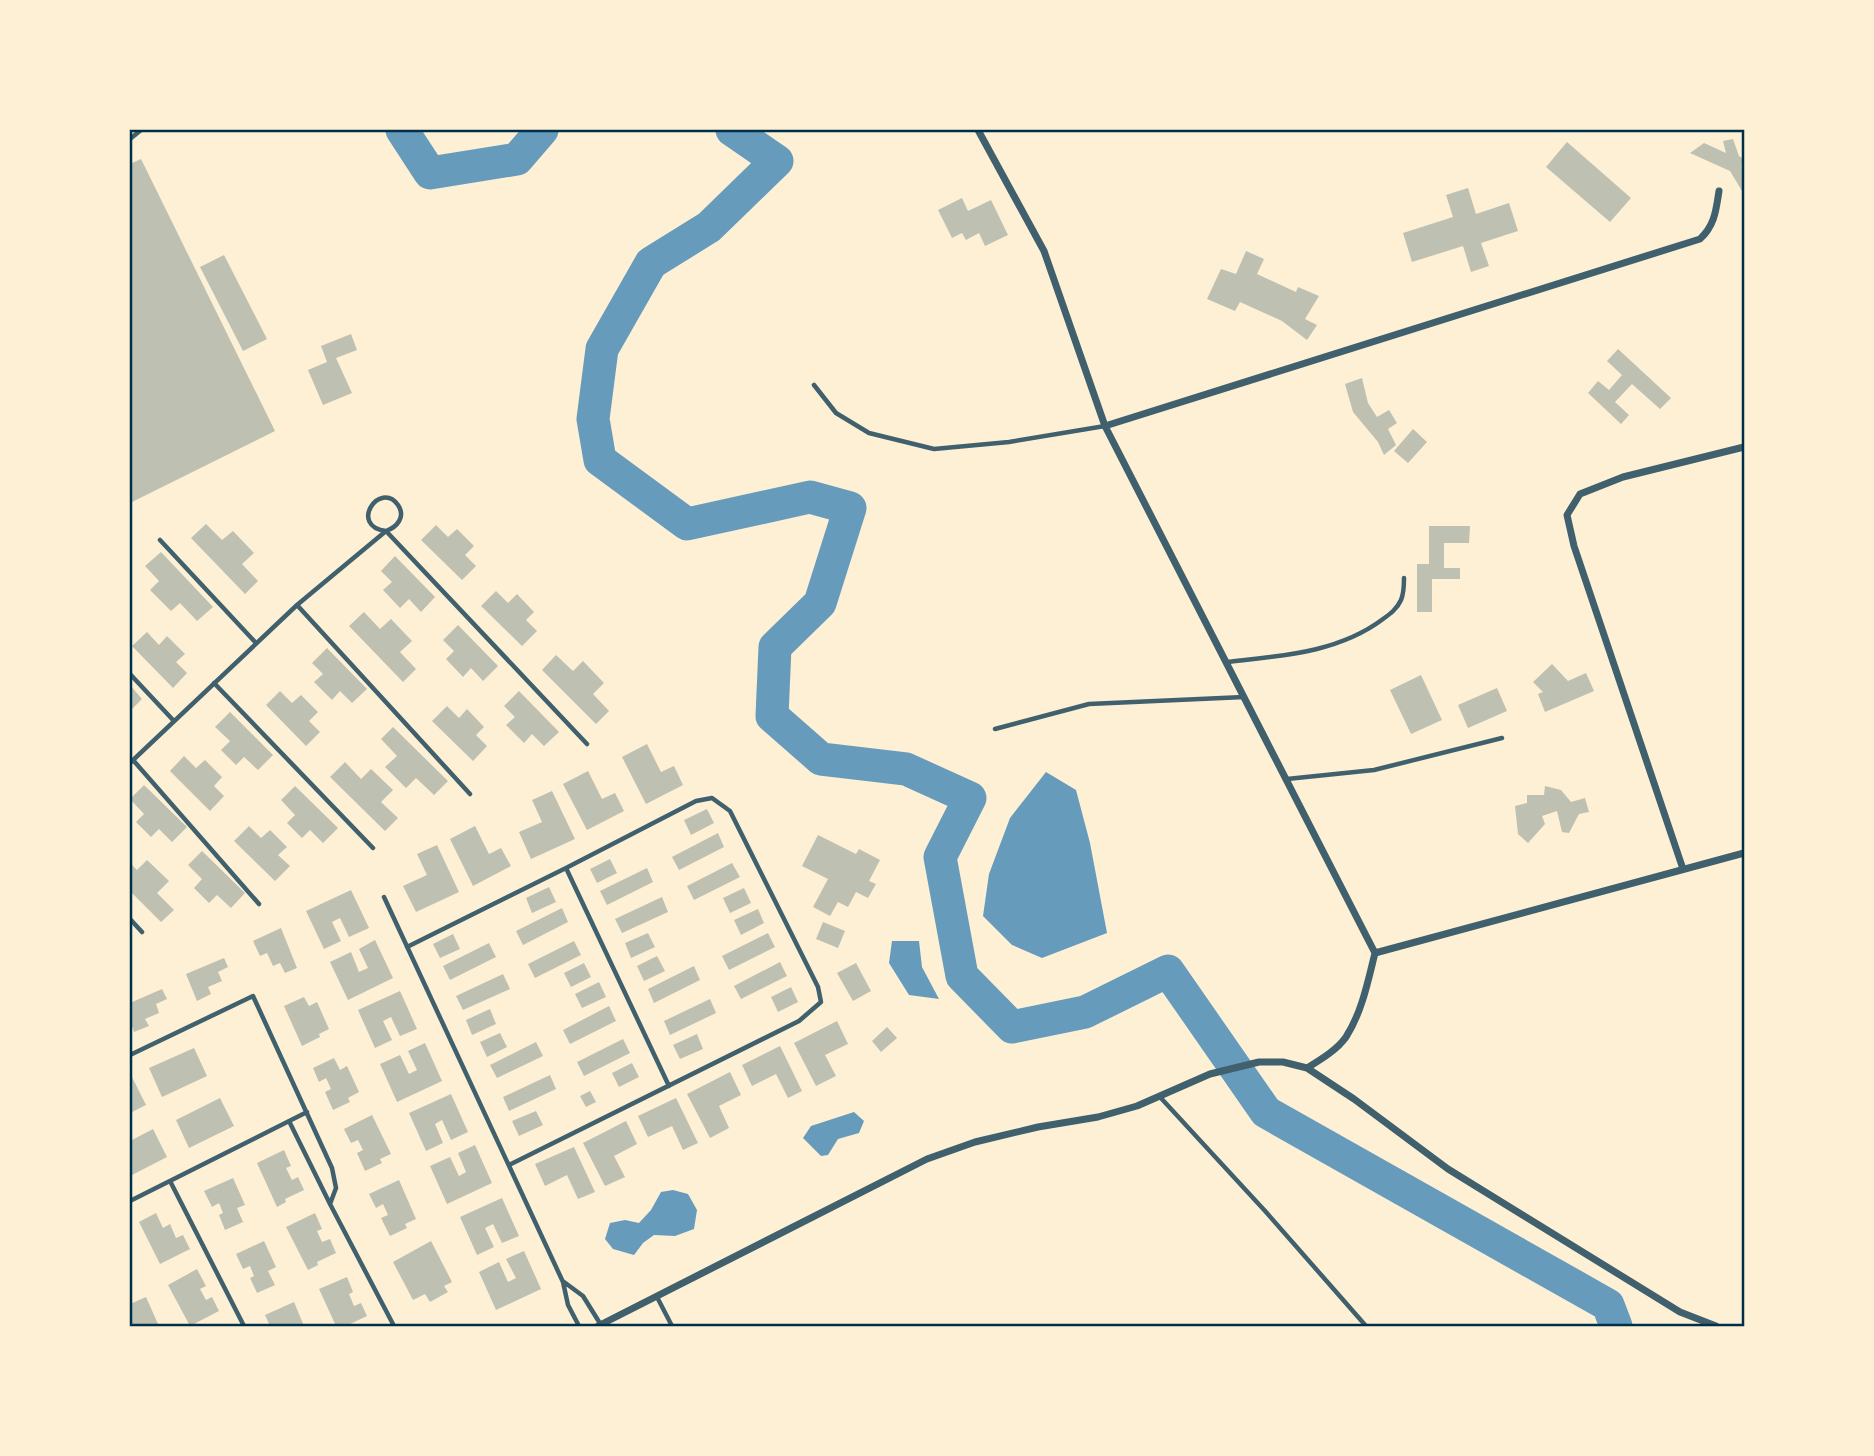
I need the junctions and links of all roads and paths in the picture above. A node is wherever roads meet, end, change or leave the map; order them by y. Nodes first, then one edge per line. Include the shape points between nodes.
1 (141, 130) edge
2 (978, 130) edge
3 (130, 139) edge
4 (1719, 191) dead end
5 (814, 385) dead end
6 (1105, 426) junction
7 (1745, 447) edge
8 (386, 531) junction
9 (160, 540) dead end
10 (1404, 578) dead end
11 (297, 605) junction
12 (256, 643) junction
13 (1227, 662) junction
14 (130, 674) edge
15 (214, 683) junction
16 (1244, 697) junction
17 (173, 720) junction
18 (995, 729) dead end
19 (1502, 738) dead end
20 (587, 744) dead end
21 (131, 761) edge
22 (1286, 779) junction
23 (470, 794) dead end
24 (373, 848) dead end
25 (1745, 853) edge
26 (566, 869) junction
27 (1683, 869) junction
28 (384, 897) dead end
29 (258, 904) dead end
30 (130, 919) edge
31 (142, 932) dead end
32 (407, 947) junction
33 (1375, 953) junction
34 (130, 1055) edge
35 (1307, 1068) junction
36 (669, 1086) junction
37 (1160, 1096) junction
38 (307, 1112) junction
39 (289, 1122) junction
40 (509, 1165) junction
41 (170, 1181) junction
42 (130, 1201) edge
43 (330, 1204) junction
44 (563, 1282) junction
45 (657, 1297) junction
46 (244, 1326) edge
47 (394, 1326) edge
48 (579, 1326) edge
49 (600, 1326) edge
50 (672, 1326) edge
51 (1366, 1326) edge
52 (1716, 1326) edge

1 - 3 lane
2 - 6 street via 1044,251
4 - 6 street via 1714,221 1700,239
5 - 6 lane via 836,414 869,433 934,449
6 - 13 street
7 - 27 street via 1590,489 1580,494 1567,516
8 - 8 lane via 401,517 396,503 383,498 368,512 372,526
8 - 11 lane
8 - 20 lane
9 - 12 lane
10 - 13 lane via 1395,610 1331,646
11 - 12 lane
11 - 23 lane
12 - 15 lane
13 - 16 street
14 - 17 lane
15 - 17 lane
15 - 24 lane
16 - 18 lane via 1089,704
16 - 22 street
17 - 21 lane
19 - 22 lane via 1374,770
21 - 29 lane
22 - 33 street
25 - 27 street
26 - 32 lane
26 - 36 lane
26 - 36 lane via 696,801 712,799 730,811 818,987 821,1002 799,1021
27 - 33 street
28 - 32 lane
30 - 31 lane
32 - 40 lane
33 - 35 street via 1345,1038
34 - 38 lane via 253,996
35 - 37 street via 1259,1062 1210,1074
35 - 52 street via 1448,1169 1680,1312
36 - 40 lane
37 - 45 street via 1098,1117 975,1142 927,1159
37 - 51 lane
38 - 39 lane
38 - 43 lane via 332,1168 336,1188
39 - 41 lane
39 - 43 lane
40 - 44 lane
41 - 42 lane
41 - 46 lane
43 - 47 lane
44 - 48 lane
44 - 49 lane via 583,1296
45 - 49 street
45 - 50 lane

